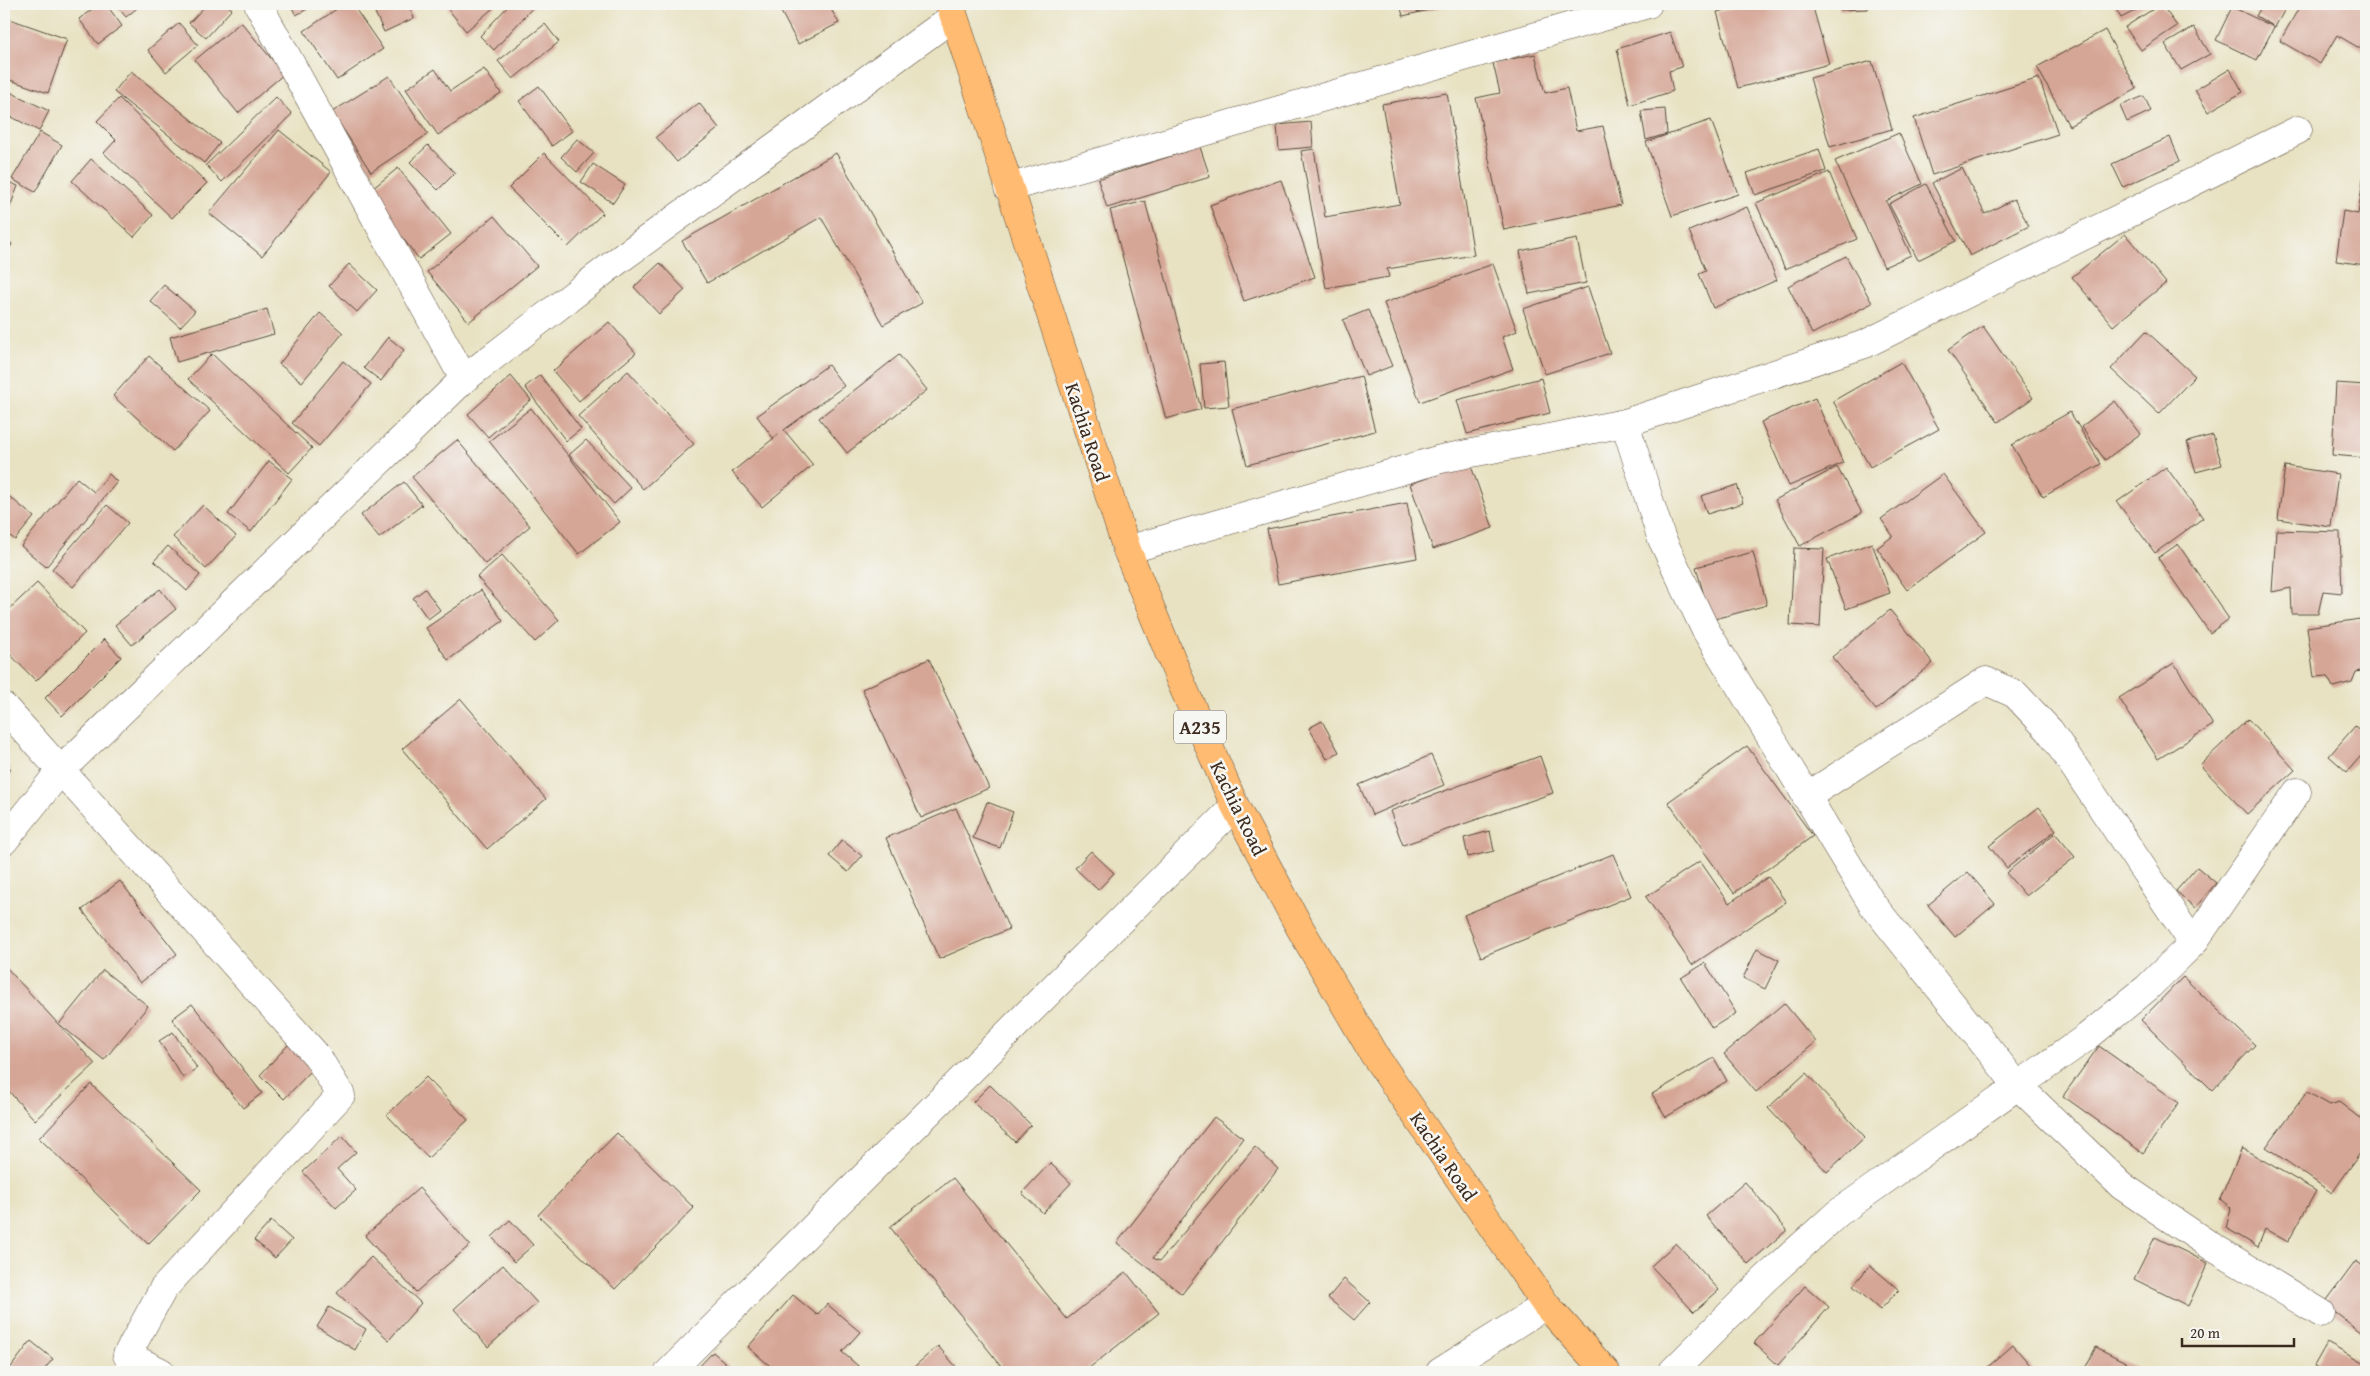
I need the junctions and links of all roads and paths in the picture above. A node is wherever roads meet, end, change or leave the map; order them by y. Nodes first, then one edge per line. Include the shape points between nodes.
1 (258, 4) edge
2 (1648, 4) edge
3 (952, 11) edge
4 (2298, 130) dead end
5 (1008, 188) junction
6 (464, 379) junction
7 (1626, 423) junction
8 (1127, 550) junction
9 (4, 707) edge
10 (60, 770) junction
11 (2298, 792) dead end
12 (1806, 797) junction
13 (1235, 806) junction
14 (4, 841) edge
15 (2193, 944) junction
16 (2017, 1086) junction
17 (1546, 1305) junction
18 (2321, 1313) dead end
19 (161, 1372) edge
20 (669, 1372) edge
21 (1440, 1372) edge
22 (1606, 1372) edge
23 (1672, 1372) edge

1 - 6 street
2 - 5 street
3 - 5 highway, Kachia Road / A235
3 - 6 street
4 - 7 street via 1864,344
5 - 8 highway, Kachia Road / A235
6 - 10 street
7 - 8 street via 1441,459
7 - 12 street via 1661,537 1704,629
8 - 13 highway, Kachia Road / A235
9 - 10 street
10 - 14 street
10 - 19 street via 317,1056 341,1095 163,1289 127,1355
11 - 15 street
12 - 15 street via 1986,681 2015,694 2050,731
12 - 16 street via 1872,904
13 - 17 highway, Kachia Road / A235 via 1300,928 1373,1053
13 - 20 street
15 - 16 street via 2147,988 2087,1037
16 - 18 street via 2122,1186 2211,1246
16 - 23 street via 1838,1213 1765,1279
17 - 21 street
17 - 22 highway, Kachia Road / A235

